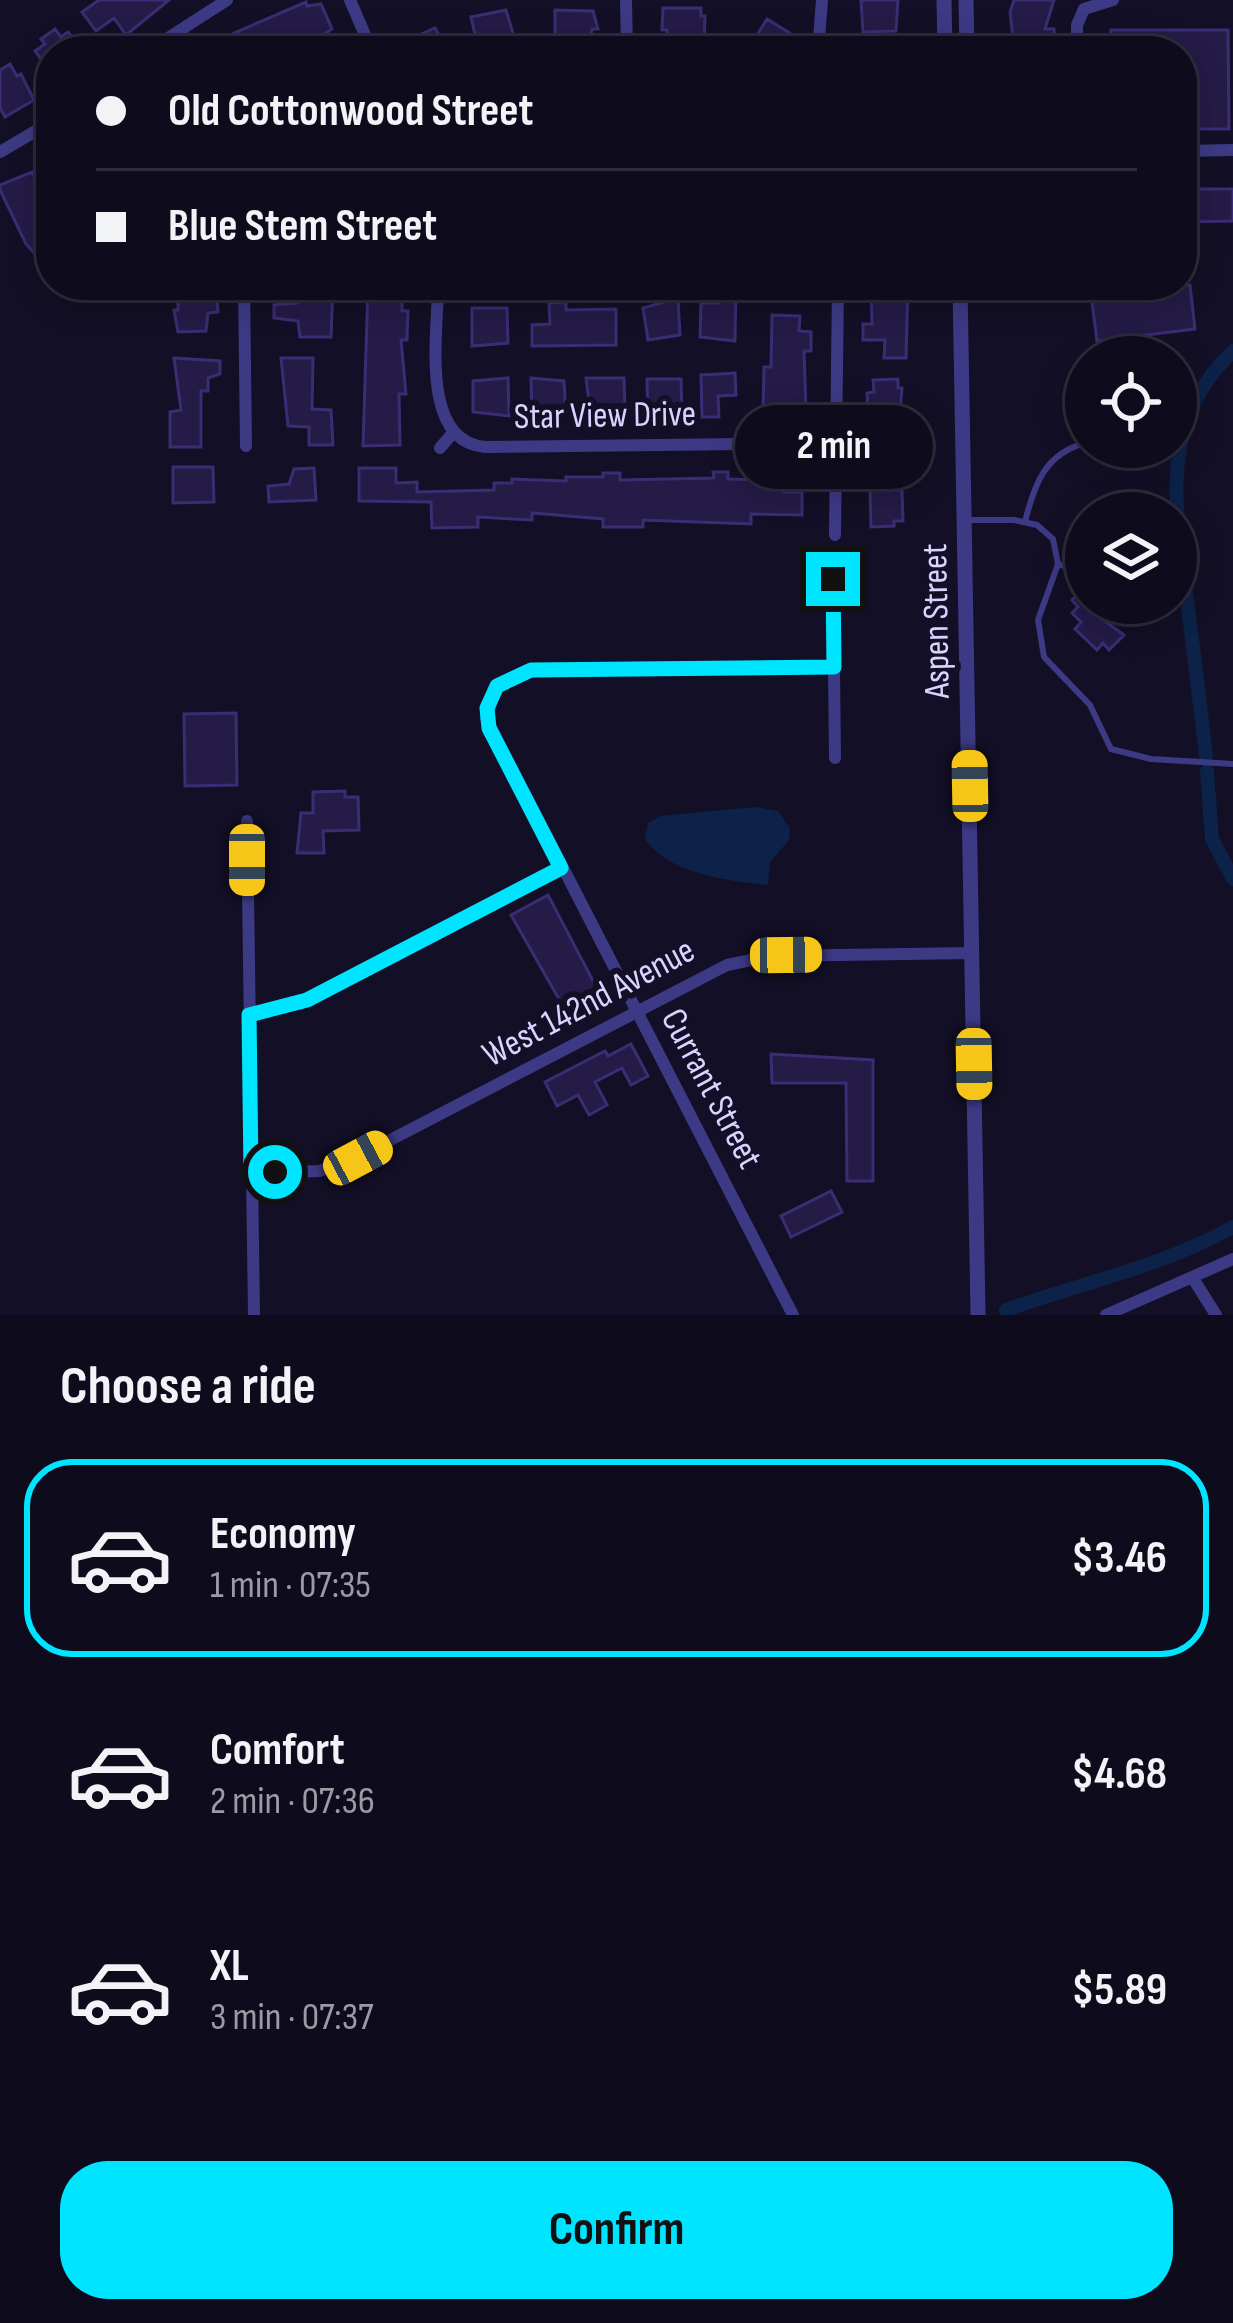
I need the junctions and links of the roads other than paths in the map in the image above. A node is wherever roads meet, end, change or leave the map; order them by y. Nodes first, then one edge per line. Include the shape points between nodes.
1 (227, 0) edge
2 (350, 0) edge
3 (626, 0) edge
4 (822, 0) edge
5 (944, 0) edge
6 (966, 0) edge
7 (1113, 0) edge
8 (171, 36) edge
9 (366, 36) edge
10 (626, 36) edge
11 (819, 36) edge
12 (945, 36) edge
13 (967, 36) edge
14 (1077, 36) edge
15 (36, 132) edge
16 (1233, 150) edge
17 (1197, 151) edge
18 (0, 152) edge
19 (244, 300) edge
20 (438, 300) edge
21 (838, 300) edge
22 (961, 300) edge
23 (452, 434) junction
24 (834, 443) junction
25 (246, 446) dead end
26 (440, 448) dead end
27 (1065, 452) edge
28 (965, 520) junction
29 (1024, 522) junction
30 (835, 535) dead end
31 (1058, 564) junction
32 (1065, 566) edge
33 (833, 579) dead end
34 (834, 667) junction
35 (835, 758) dead end
36 (1233, 764) edge
37 (247, 820) dead end
38 (561, 868) junction
39 (972, 953) junction
40 (636, 1011) junction
41 (249, 1015) junction
42 (251, 1173) junction
43 (1233, 1259) edge
44 (1194, 1280) junction
45 (254, 1315) edge
46 (793, 1315) edge
47 (977, 1315) edge
48 (1106, 1315) edge
49 (1216, 1315) edge

1 - 8 street
2 - 9 street
3 - 10 street
4 - 11 street
5 - 12 street
6 - 13 street
7 - 14 street via 1084,9
15 - 18 street
16 - 17 street
19 - 25 street
20 - 23 street via 439,407
21 - 24 street
22 - 28 street, Aspen Street
23 - 24 street, Star View Drive via 485,447
23 - 26 street
24 - 30 street
27 - 29 lane via 1038,478
28 - 29 lane
28 - 39 street, Aspen Street
29 - 31 lane via 1053,539
31 - 32 lane
31 - 36 lane via 1038,620 1044,657 1090,705 1103,741 1151,759
33 - 34 street
34 - 35 street
34 - 38 street, Currant Street via 531,670 506,678 490,697 489,728
37 - 41 street
38 - 40 street, Currant Street
38 - 41 street via 307,1000
39 - 40 street, West 142nd Avenue via 757,957
39 - 47 street, Aspen Street
40 - 42 street, West 142nd Avenue via 349,1162
40 - 46 street, Currant Street
41 - 42 street
42 - 45 street
43 - 44 street
44 - 48 street
44 - 49 street

